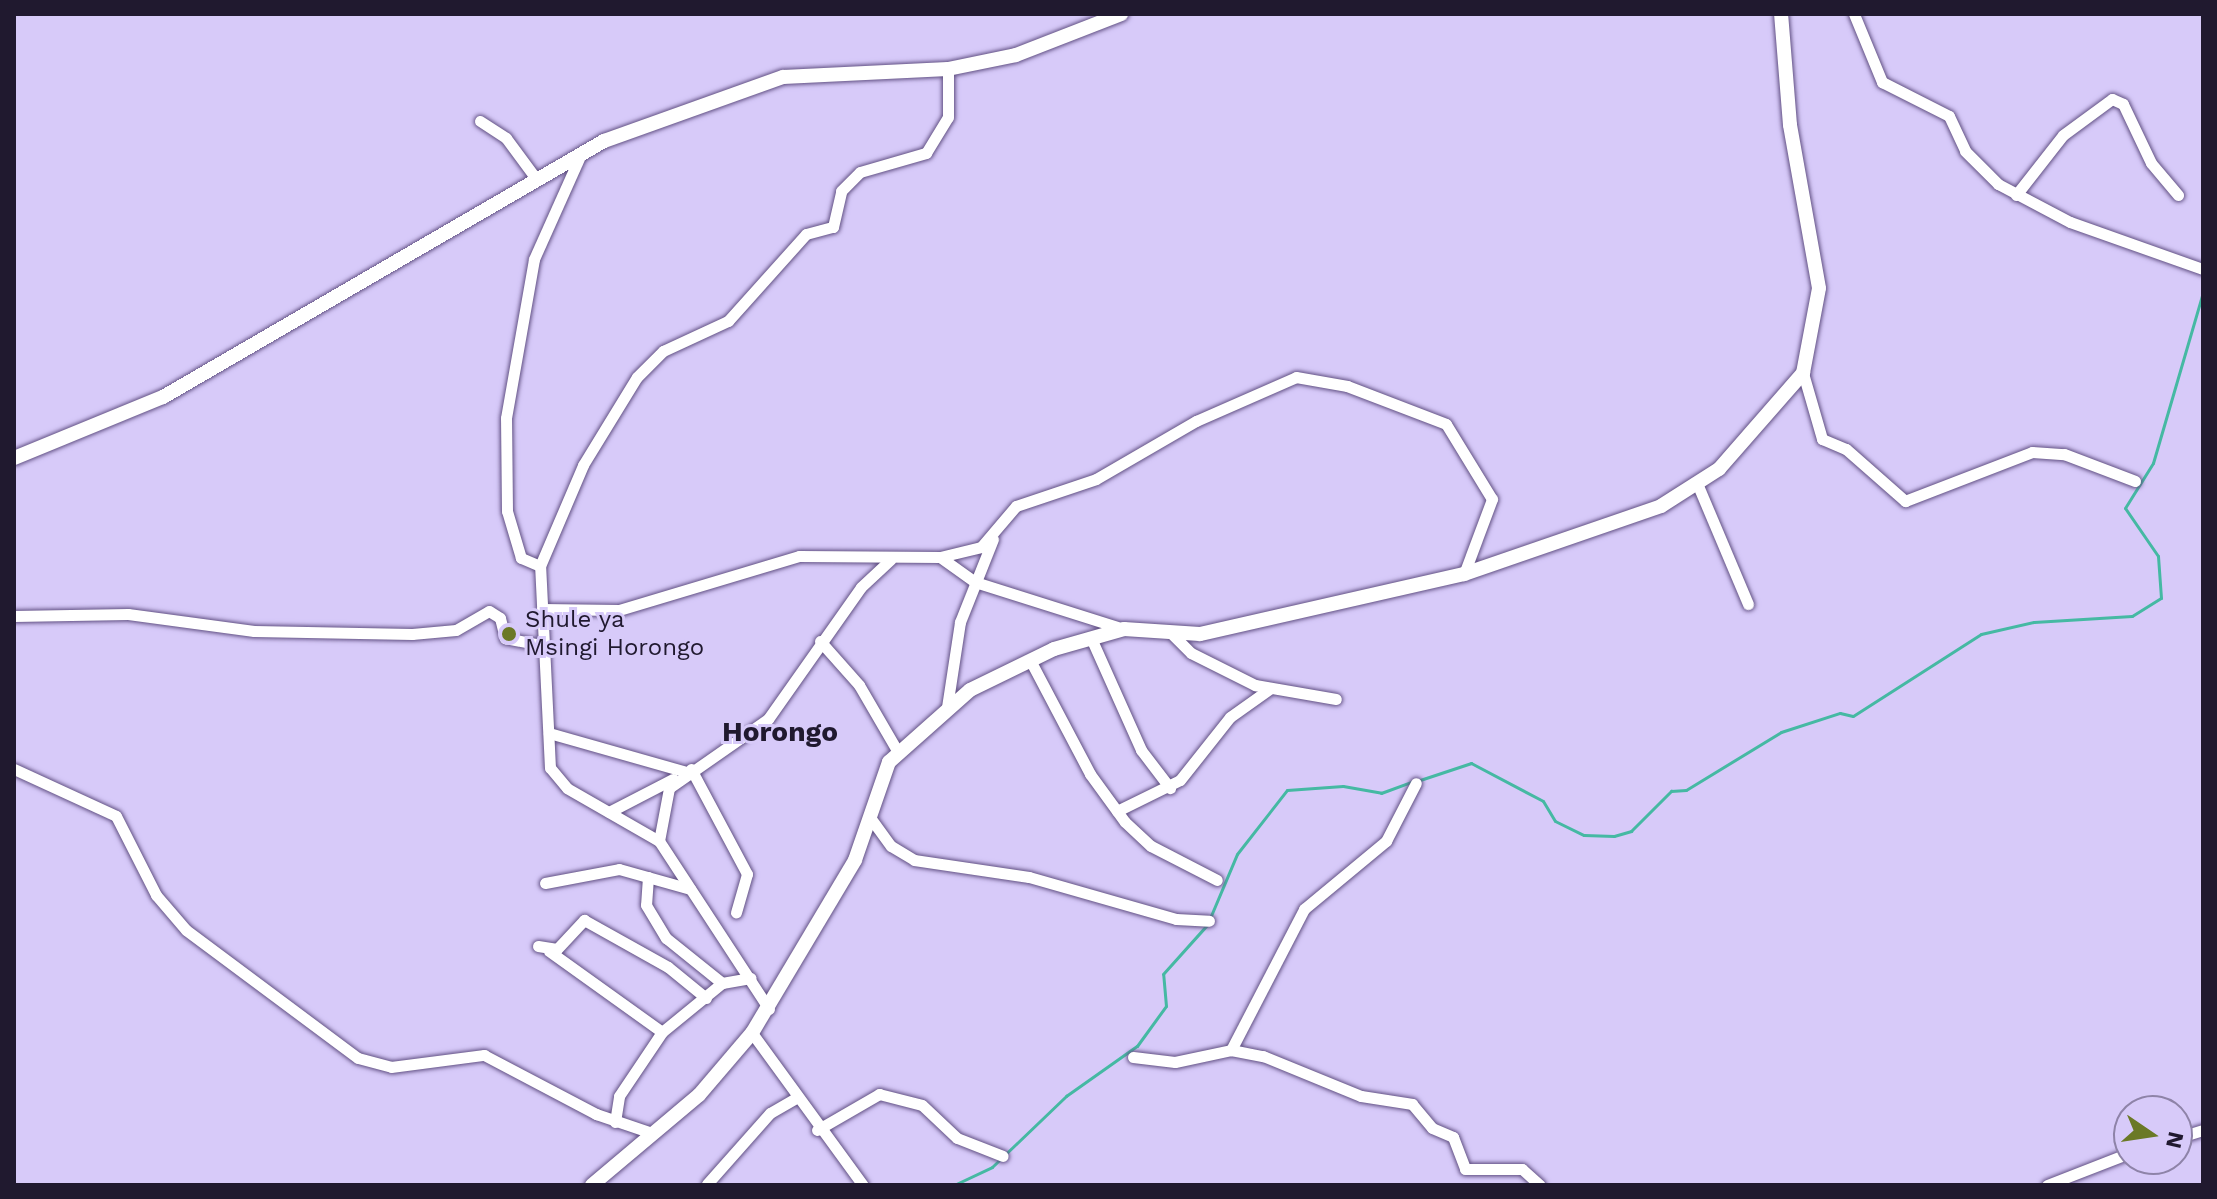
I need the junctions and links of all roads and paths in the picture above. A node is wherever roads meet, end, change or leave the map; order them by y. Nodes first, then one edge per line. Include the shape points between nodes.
1 (1121, 14) edge
2 (1781, 14) edge
3 (1854, 14) edge
4 (948, 69) junction
5 (480, 121) dead end
6 (582, 153) junction
7 (534, 176) junction
8 (2016, 195) junction
9 (2178, 195) dead end
10 (2203, 269) edge
11 (1803, 373) junction
12 (14, 458) edge
13 (2135, 481) dead end
14 (1699, 488) junction
15 (995, 535) junction
16 (940, 557) junction
17 (890, 560) junction
18 (540, 566) junction
19 (1464, 574) junction
20 (975, 582) junction
21 (1748, 604) dead end
22 (542, 609) junction
23 (14, 616) edge
24 (1124, 629) junction
25 (1171, 633) junction
26 (1091, 638) junction
27 (820, 641) junction
28 (540, 645) junction
29 (1030, 660) junction
30 (1271, 688) junction
31 (1336, 699) dead end
32 (947, 707) junction
33 (549, 733) junction
34 (898, 752) junction
35 (14, 769) edge
36 (686, 772) junction
37 (1416, 783) dead end
38 (1170, 788) junction
39 (1117, 811) junction
40 (609, 812) junction
41 (869, 816) junction
42 (659, 841) junction
43 (648, 877) junction
44 (1217, 880) dead end
45 (545, 883) dead end
46 (690, 889) junction
47 (736, 912) dead end
48 (1209, 921) dead end
49 (751, 978) junction
50 (722, 983) junction
51 (706, 998) junction
52 (769, 1009) junction
53 (662, 1032) junction
54 (752, 1033) junction
55 (1231, 1050) junction
56 (1133, 1057) dead end
57 (794, 1099) junction
58 (615, 1122) junction
59 (817, 1130) junction
60 (652, 1133) junction
61 (1003, 1156) dead end
62 (2113, 1159) edge
63 (707, 1184) edge
64 (592, 1185) edge
65 (863, 1185) edge
66 (1540, 1185) edge
67 (2047, 1185) edge

1 - 4 street via 1016,55
2 - 11 street via 1790,125 1818,256
3 - 8 street via 1882,82 1949,116 1965,151
4 - 6 street via 783,77
4 - 18 street via 948,117 923,156 860,172 841,191 833,227 806,234 728,321 663,351 637,377 583,465
5 - 7 street via 506,138
6 - 7 street
6 - 18 street via 534,259 506,418 507,511 521,558
7 - 12 street via 163,397
8 - 9 street via 2063,135 2112,99 2123,104 2151,163
8 - 10 street
11 - 13 street via 1822,439 1846,449 1905,501 2032,452 2064,454
11 - 14 street
14 - 19 street
14 - 21 street
15 - 16 street via 973,551
15 - 19 street via 1016,506 1096,479 1196,421 1296,377 1347,386 1446,424 1492,499
15 - 20 street
16 - 17 street
16 - 20 street
17 - 22 street via 799,556 619,610
17 - 27 street
18 - 22 street
19 - 25 street via 1200,634
20 - 24 street
20 - 32 street via 960,622
22 - 28 street
23 - 28 street via 128,614 254,631 412,634 456,630 489,611 500,618 505,638
24 - 25 street
24 - 26 street
25 - 30 street via 1191,653
26 - 29 street
26 - 38 street via 1141,750
27 - 34 street via 859,685
27 - 36 street via 756,731
28 - 33 street
29 - 32 street
29 - 39 street
30 - 31 street
30 - 38 street via 1230,717
32 - 34 street
33 - 36 street
33 - 40 street via 552,772
34 - 41 street
35 - 58 street via 116,816 129,851 186,930 358,1058 391,1067 484,1055
36 - 40 street
36 - 42 street via 666,795
36 - 47 street via 747,874
37 - 55 street via 1386,841 1304,909
38 - 39 street
39 - 44 street via 1151,846
40 - 42 street
41 - 48 street via 891,846 914,860 1029,877 1176,919
41 - 52 street via 855,860
42 - 46 street
43 - 45 street via 605,869
43 - 46 street
43 - 50 street via 646,905 666,938
46 - 49 street
49 - 50 street
49 - 52 street
50 - 51 street
51 - 53 street
51 - 53 street via 681,975 584,920 543,949
52 - 54 street
53 - 58 street via 619,1096
54 - 57 street
54 - 60 street via 699,1095
55 - 56 street via 1175,1062
55 - 66 street via 1288,1063 1381,1102 1412,1104 1432,1128 1453,1137 1465,1169 1522,1169
57 - 59 street
57 - 63 street via 770,1113
58 - 60 street
59 - 61 street via 879,1094 922,1105 957,1138
59 - 65 street
60 - 64 street
62 - 67 street

